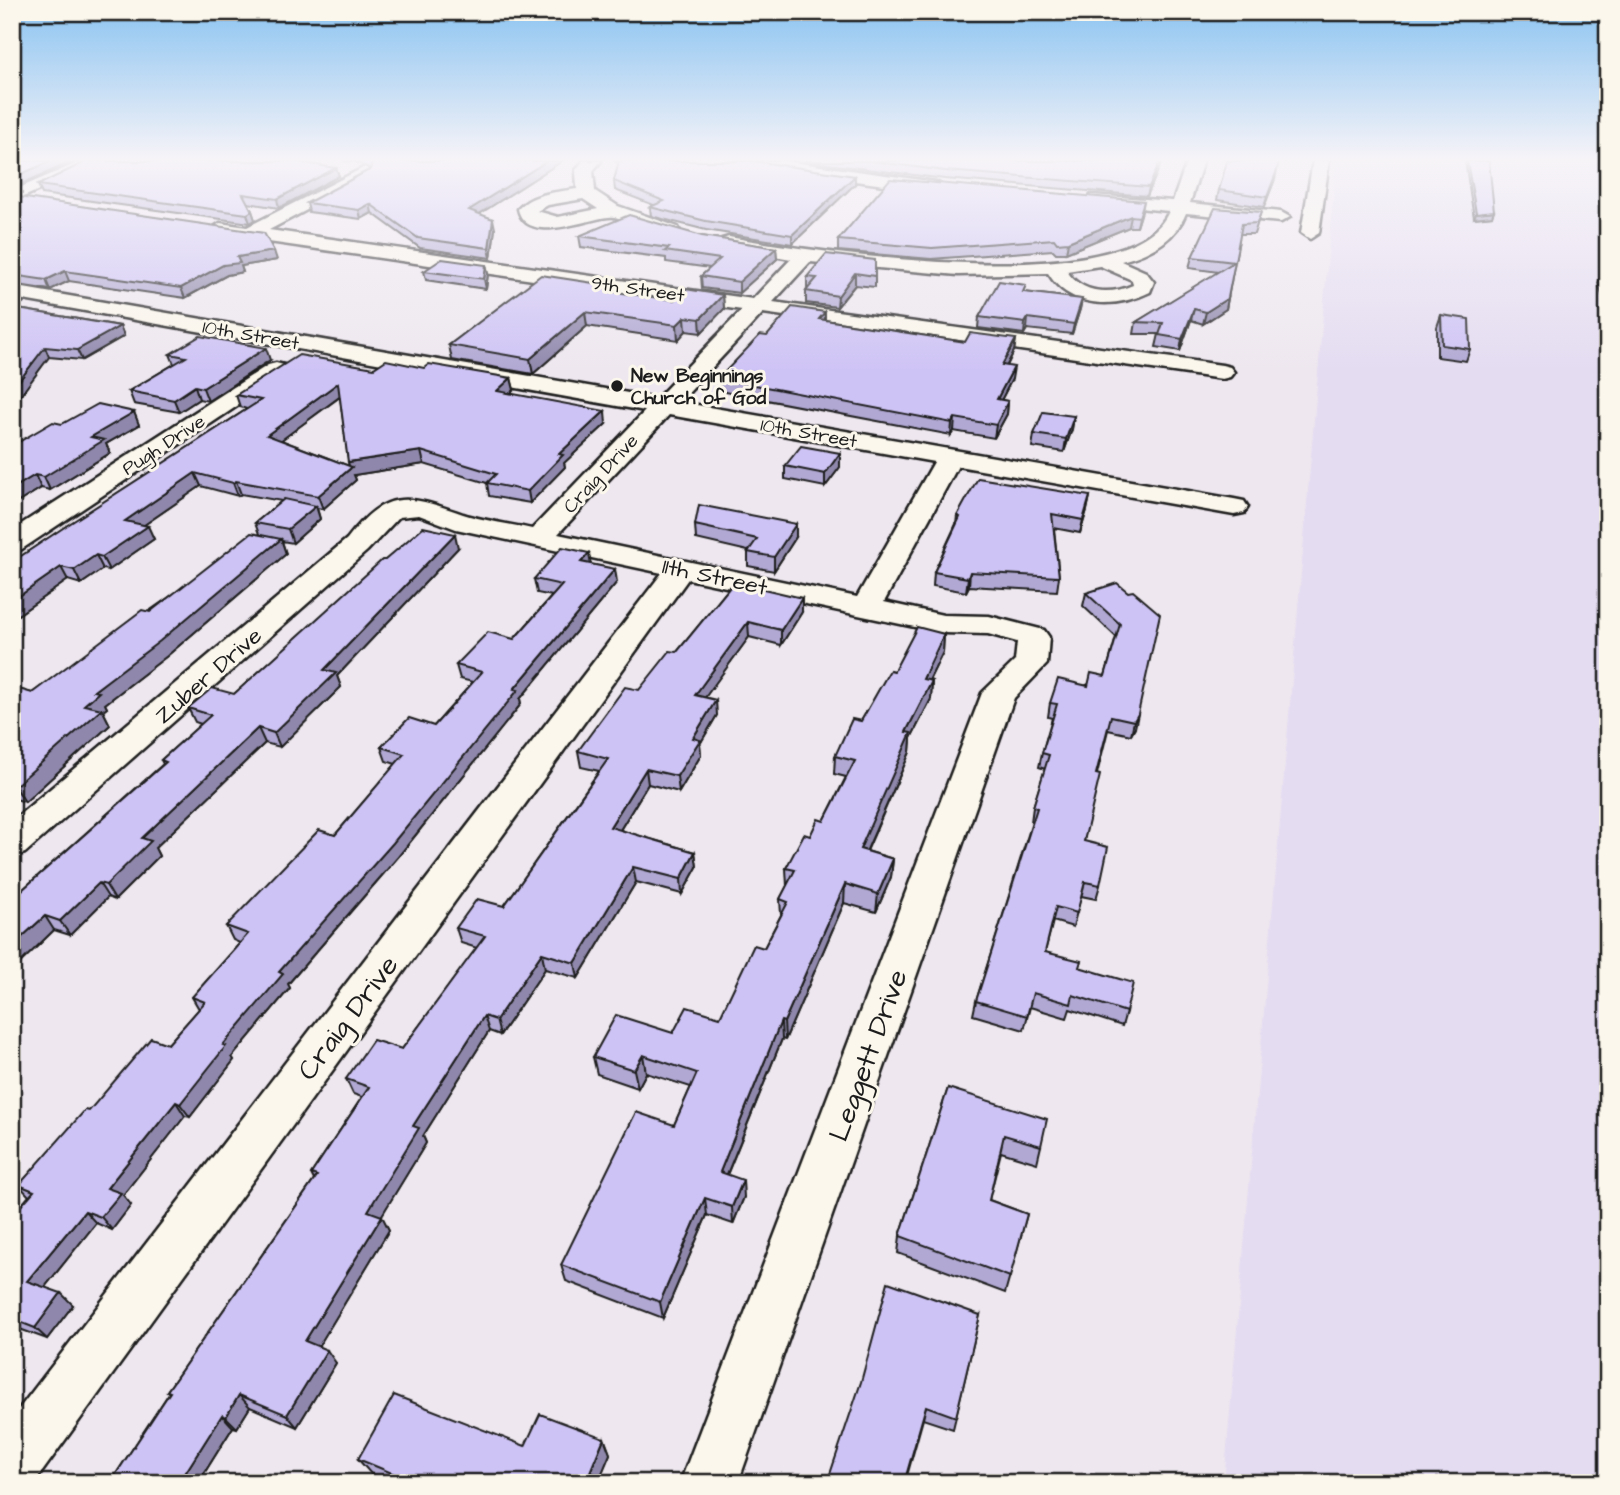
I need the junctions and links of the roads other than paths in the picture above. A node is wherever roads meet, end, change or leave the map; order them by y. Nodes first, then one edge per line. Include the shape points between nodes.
1 (235, 231) edge
2 (254, 231) edge
3 (676, 231) edge
4 (1169, 231) edge
5 (250, 233) junction
6 (689, 235) edge
7 (713, 240) edge
8 (805, 256) junction
9 (1105, 261) junction
10 (1055, 268) junction
11 (12, 292) edge
12 (758, 306) junction
13 (314, 345) junction
14 (1222, 372) dead end
15 (663, 406) junction
16 (950, 457) junction
17 (400, 504) joint
18 (1234, 507) dead end
19 (539, 538) junction
20 (12, 543) edge
21 (681, 568) junction
22 (866, 607) junction
23 (1033, 637) joint
24 (12, 843) edge
25 (12, 1465) edge
26 (709, 1483) edge

1 - 5 street, 9th Street
2 - 5 street
3 - 6 street
4 - 9 street
5 - 12 street, 9th Street
7 - 8 street
8 - 10 street via 933,268
8 - 12 street, Craig Drive
9 - 10 street
9 - 10 street via 1139,276 1143,288 1122,295 1089,295 1067,286
11 - 13 street, 10th Street
12 - 14 street, 9th Street
12 - 15 street, Craig Drive
13 - 15 street, 10th Street
13 - 20 street, Pugh Drive
15 - 16 street, 10th Street
15 - 19 street, Craig Drive
16 - 18 street, 10th Street
16 - 22 street
17 - 19 street, 11th Street via 426,506 456,520
17 - 24 street, Zuber Drive via 374,520 358,545
19 - 21 street, 11th Street
21 - 22 street, 11th Street
21 - 25 street, Craig Drive
22 - 23 street, 11th Street via 943,624 989,625
23 - 26 street, Leggett Drive via 1031,664 999,693

